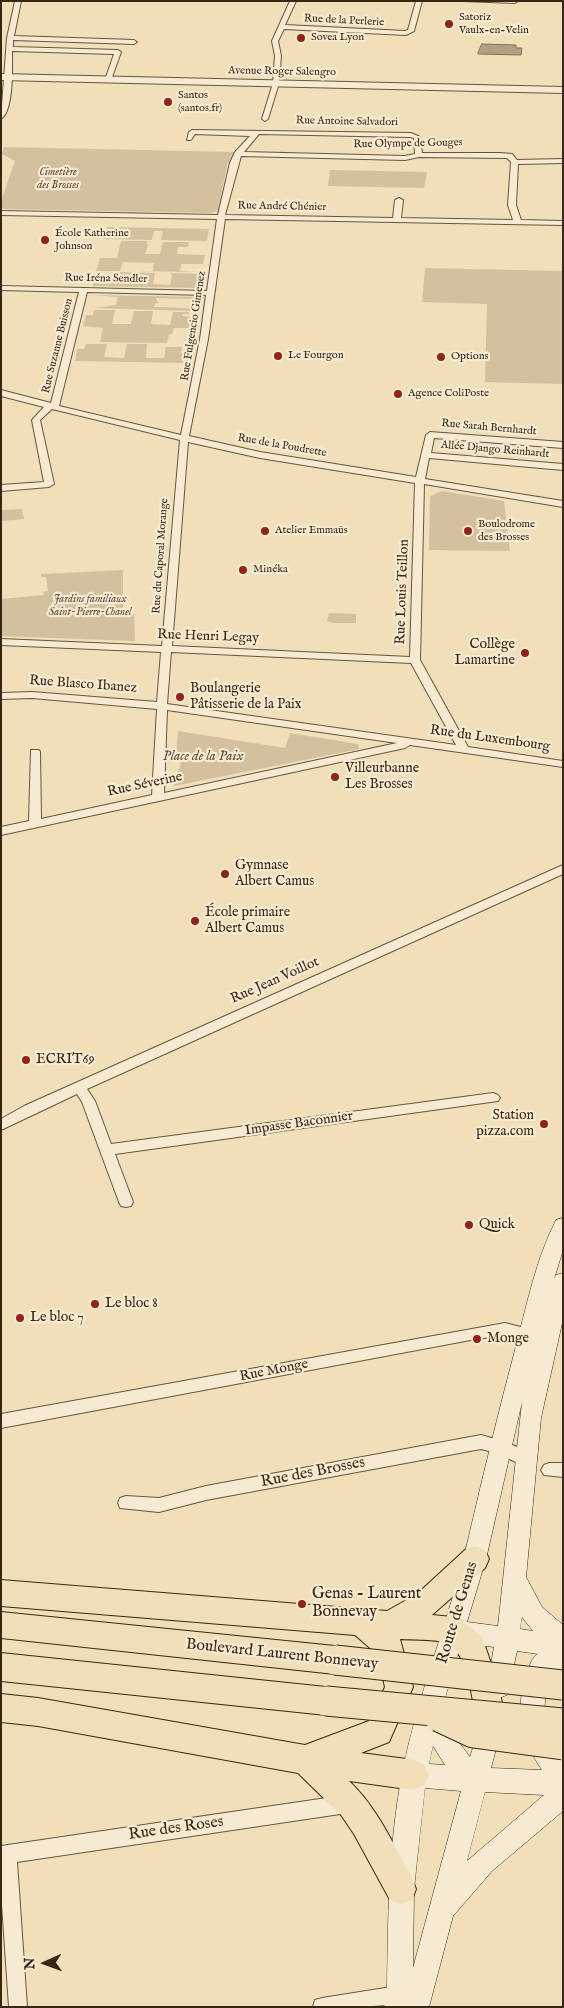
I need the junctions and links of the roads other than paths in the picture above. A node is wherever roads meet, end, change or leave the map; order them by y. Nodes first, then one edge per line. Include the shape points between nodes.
1 (18, 1) edge
2 (292, 1) edge
3 (419, 1) edge
4 (466, 1) edge
5 (515, 1) edge
6 (282, 27) junction
7 (10, 38) junction
8 (134, 42) dead end
9 (1, 50) edge
10 (10, 50) junction
11 (5, 77) edge
12 (108, 80) junction
13 (276, 84) junction
14 (563, 90) edge
15 (1, 117) edge
16 (265, 119) dead end
17 (256, 133) junction
18 (189, 139) dead end
19 (238, 154) junction
20 (419, 155) junction
21 (563, 161) edge
22 (515, 162) junction
23 (399, 200) dead end
24 (1, 213) edge
25 (222, 217) junction
26 (397, 220) junction
27 (518, 222) junction
28 (563, 223) edge
29 (1, 288) edge
30 (84, 290) junction
31 (211, 293) junction
32 (1, 393) edge
33 (52, 407) junction
34 (186, 438) junction
35 (563, 446) edge
36 (426, 455) junction
37 (563, 467) edge
38 (420, 480) junction
39 (1, 488) edge
40 (563, 504) edge
41 (1, 642) edge
42 (167, 649) junction
43 (415, 660) junction
44 (1, 696) edge
45 (162, 706) junction
46 (412, 743) junction
47 (465, 751) junction
48 (35, 752) dead end
49 (563, 764) edge
50 (158, 797) junction
51 (35, 824) junction
52 (1, 831) edge
53 (563, 869) edge
54 (79, 1087) junction
55 (493, 1098) dead end
56 (1, 1125) edge
57 (106, 1150) junction
58 (126, 1202) dead end
59 (563, 1226) edge
60 (563, 1281) edge
61 (538, 1337) junction
62 (1, 1421) edge
63 (500, 1448) junction
64 (526, 1460) junction
65 (126, 1503) dead end
66 (475, 1559) junction
67 (515, 1578) junction
68 (1, 1593) edge
69 (361, 1623) junction
70 (1, 1625) edge
71 (389, 1625) junction
72 (452, 1630) junction
73 (563, 1636) edge
74 (509, 1639) junction
75 (563, 1646) edge
76 (563, 1660) edge
77 (1, 1667) edge
78 (563, 1685) edge
79 (430, 1702) junction
80 (1, 1708) edge
81 (563, 1723) edge
82 (491, 1724) junction
83 (563, 1745) edge
84 (305, 1760) junction
85 (414, 1775) junction
86 (563, 1775) edge
87 (476, 1779) junction
88 (563, 1783) edge
89 (563, 1795) edge
90 (352, 1804) junction
91 (5, 1855) edge
92 (402, 1889) junction
93 (441, 1911) junction
94 (407, 2001) edge
95 (18, 2007) edge
96 (322, 2007) edge

1 - 7 street
2 - 6 street
3 - 6 street, Rue de la Perlerie via 411,31 406,33
4 - 5 street
6 - 13 street via 275,40 278,56
7 - 8 street
7 - 10 street
9 - 10 street
10 - 11 street
10 - 12 street via 118,52
11 - 12 street, Avenue Roger Salengro
11 - 15 street via 6,105
12 - 13 street, Avenue Roger Salengro
13 - 14 street, Avenue Roger Salengro
13 - 16 street
17 - 18 street via 192,132
17 - 19 street
17 - 20 street, Rue Antoine Salvadori via 411,135 417,137
19 - 20 street, Rue Olympe de Gouges via 405,158
19 - 25 street, Rue Fulgencio Gimenez
20 - 22 street, Rue Olympe de Gouges via 500,154
21 - 22 street
22 - 27 street via 512,205
23 - 26 street
24 - 25 street, Rue André Chénier
25 - 26 street, Rue André Chénier
25 - 31 street, Rue Fulgencio Gimenez
26 - 27 street, Rue André Chénier
27 - 28 street, Rue André Chénier
29 - 30 street, Rue Iréna Sendler
30 - 31 street, Rue Iréna Sendler
30 - 33 street, Rue Suzanne Buisson
31 - 34 street, Rue Fulgencio Gimenez
32 - 33 street, Rue de la Poudrette
33 - 34 street, Rue de la Poudrette
33 - 39 street, Rue Suzanne Buisson via 36,420 49,484
34 - 38 street, Rue de la Poudrette via 260,455
34 - 42 street, Rue du Caporal Morange
35 - 36 street, Rue Sarah Bernhardt via 430,435
36 - 37 street, Allée Django Reinhardt
36 - 38 street, Rue Sarah Bernhardt
38 - 40 street, Rue de la Poudrette
38 - 43 street, Rue Louis Teillon
41 - 42 street, Rue Henri Legay
42 - 43 street, Rue Henri Legay
42 - 45 street, Rue du Caporal Morange
43 - 47 street, Rue Louis Teillon
44 - 45 street, Rue Blasco Ibanez via 32,695
45 - 46 street
45 - 50 street
46 - 47 street, Rue du Luxembourg
46 - 50 street, Rue Séverine
47 - 49 street, Rue du Luxembourg
48 - 51 street
50 - 51 street, Rue Séverine
51 - 52 street, Rue Séverine
53 - 54 street, Rue Jean Voillot
54 - 56 street, Rue Jean Voillot
54 - 57 street via 88,1101
55 - 57 street, Impasse Baconnier
57 - 58 street
59 - 61 main road, Route de Genas via 552,1252
60 - 61 main road, Route de Genas
61 - 62 street, Rue Monge via 505,1329 476,1333
61 - 63 main road, Route de Genas
61 - 64 main road, Route de Genas
63 - 64 street, Rue des Brosses
63 - 65 street, Rue des Brosses via 481,1442 159,1504
63 - 66 main road, Route de Genas
64 - 67 main road, Route de Genas
66 - 71 highway via 427,1603
66 - 72 main road, Route de Genas
67 - 73 main road via 527,1608 556,1634
67 - 74 main road, Route de Genas
68 - 69 highway
69 - 71 highway
69 - 84 highway via 389,1646 400,1688 379,1732
70 - 78 highway, Boulevard Laurent Bonnevay, bridge
71 - 72 highway
72 - 74 main road
72 - 79 main road, Route de Genas
72 - 82 highway via 472,1648 485,1687
74 - 75 main road
74 - 82 main road, Route de Genas
76 - 86 main road via 551,1659 542,1664 532,1699 532,1726 540,1748
77 - 79 highway, bridge via 326,1701
79 - 81 highway, bridge
79 - 83 highway, bridge via 473,1733
79 - 85 main road, Route de Genas
79 - 87 main road via 437,1731 453,1758
80 - 84 highway
82 - 87 main road, Route de Genas
84 - 85 highway
84 - 90 highway
85 - 87 main road
85 - 92 main road, Route de Genas
87 - 88 main road
87 - 93 main road, Route de Genas
89 - 93 main road via 483,1862
90 - 91 street, Rue des Roses
90 - 92 highway
91 - 95 street
92 - 94 main road, Route de Genas
93 - 94 main road, Route de Genas
94 - 96 street

